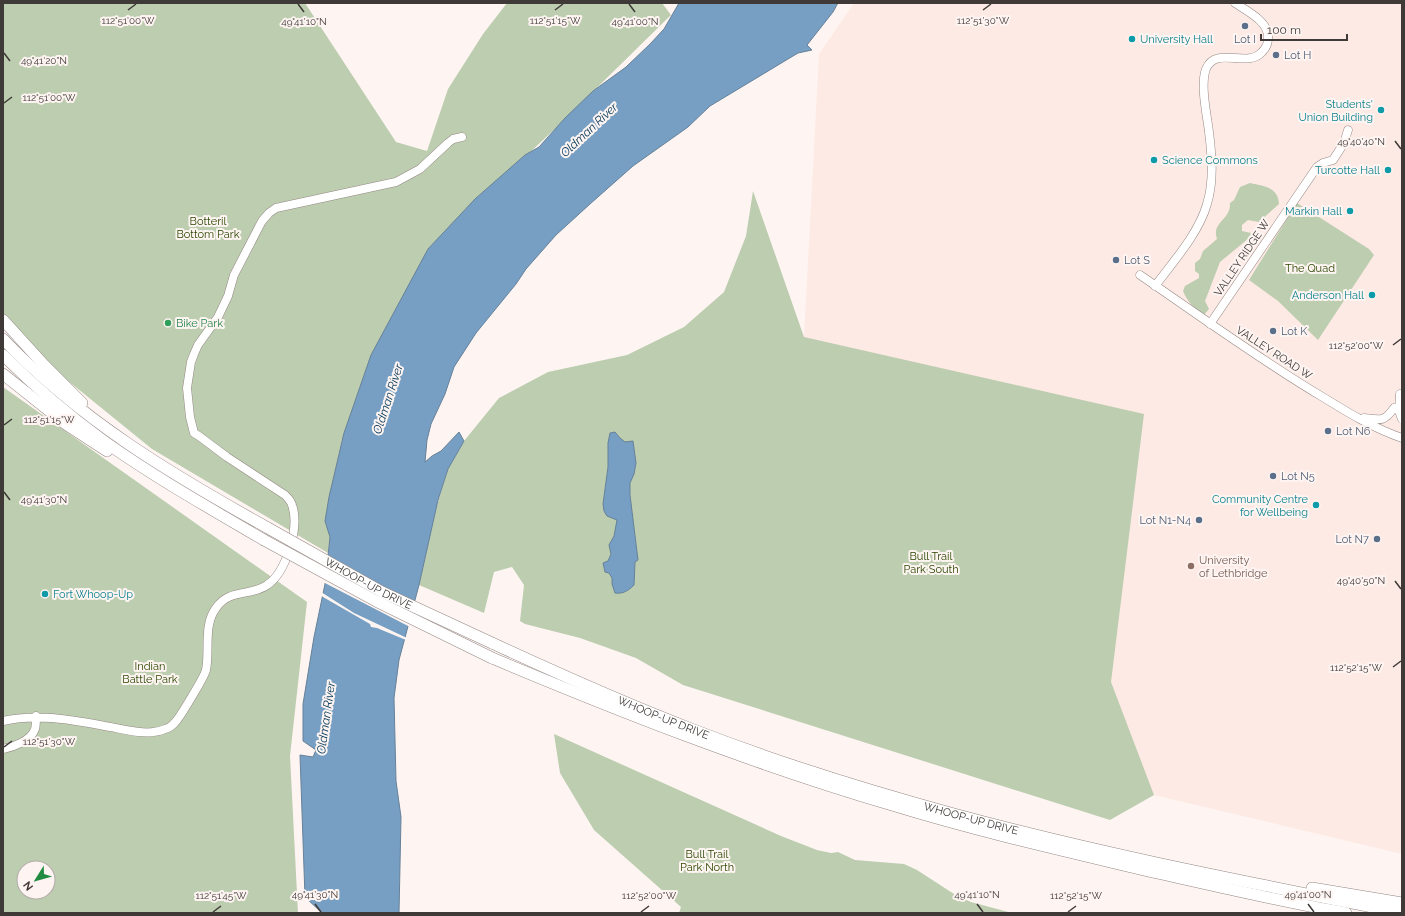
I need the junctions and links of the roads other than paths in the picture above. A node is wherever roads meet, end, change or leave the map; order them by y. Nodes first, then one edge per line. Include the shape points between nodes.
1 (1235, 3) edge
2 (1348, 130) dead end
3 (462, 136) dead end
4 (1140, 275) dead end
5 (1156, 286) junction
6 (3, 320) edge
7 (1210, 324) junction
8 (3, 339) edge
9 (3, 355) edge
10 (3, 374) edge
11 (1400, 394) dead end
12 (1394, 408) dead end
13 (1357, 417) junction
14 (1402, 419) edge
15 (111, 432) junction
16 (1402, 438) edge
17 (264, 540) junction
18 (36, 716) junction
19 (3, 720) edge
20 (3, 749) edge
21 (1208, 874) junction
22 (1272, 899) junction
23 (1402, 902) edge
24 (1317, 913) edge
25 (1346, 913) edge
26 (1402, 913) edge

1 - 5 street via 1264,25 1268,31 1268,44 1256,57 1242,60 1221,57 1206,68 1204,90 1212,168 1207,206 1196,228
2 - 7 street, VALLEY RIDGE W via 1344,143 1333,160 1317,167
3 - 18 street via 453,139 420,169 396,182 276,208 269,213 264,217 234,275 218,317 198,345 191,362 187,388 194,433 290,500 294,514 289,550 272,581 264,587 232,595 217,606 210,621 206,671 178,720 160,731 146,732
4 - 5 street, VALLEY ROAD W
5 - 7 street, VALLEY ROAD W
6 - 15 highway
7 - 13 street, VALLEY ROAD W via 1303,386
8 - 15 highway, WHOOP-UP DRIVE via 51,386
9 - 17 highway, WHOOP-UP DRIVE via 59,406 106,442
10 - 17 highway via 93,443 186,499
11 - 14 street via 1398,411
12 - 13 street via 1383,420
13 - 16 street, VALLEY ROAD W
15 - 21 highway, WHOOP-UP DRIVE, bridge via 214,498 382,592 567,678 695,731 835,779 954,814
17 - 22 highway, WHOOP-UP DRIVE, bridge via 376,601 492,658 690,738 893,806 1009,838
18 - 19 street
18 - 20 street via 33,733 22,743
21 - 23 highway
21 - 26 highway, WHOOP-UP DRIVE
22 - 24 highway
22 - 25 highway, WHOOP-UP DRIVE

